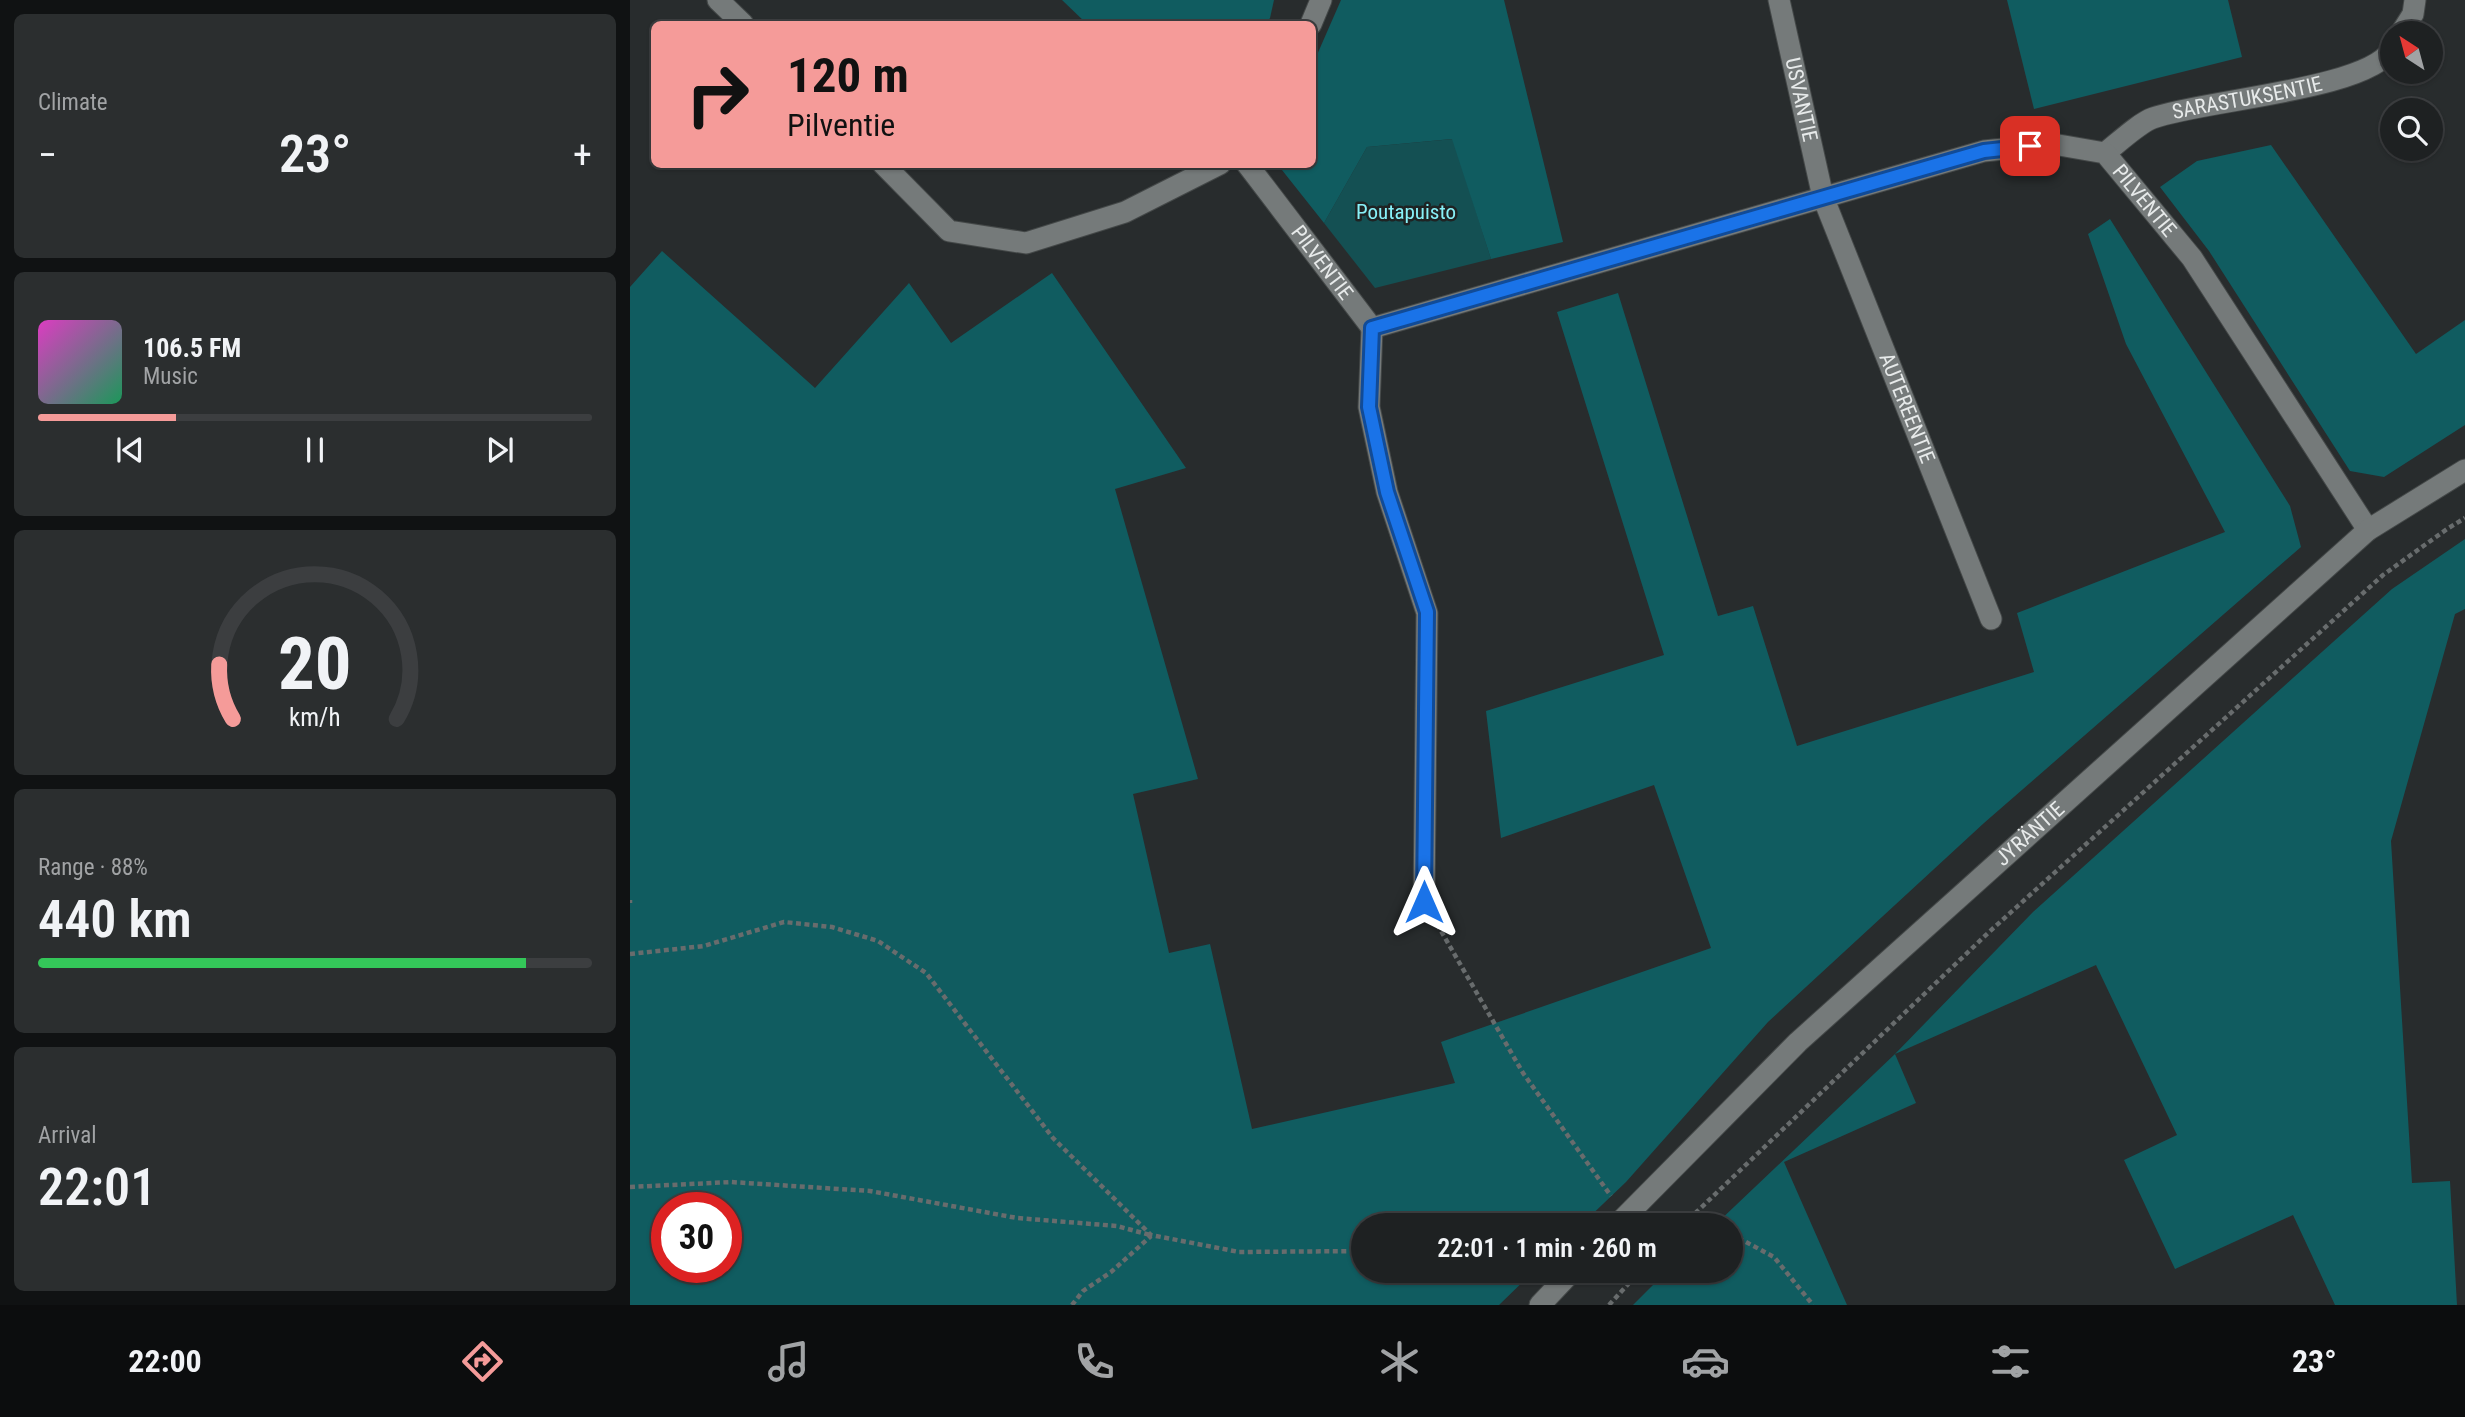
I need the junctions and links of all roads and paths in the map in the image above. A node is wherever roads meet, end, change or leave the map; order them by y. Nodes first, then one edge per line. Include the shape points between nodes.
1 (718, 0) edge
2 (1321, 0) edge
3 (1779, 0) edge
4 (2415, 0) edge
5 (740, 21) edge
6 (1312, 21) edge
7 (2409, 21) edge
8 (2380, 61) edge
9 (2105, 153) junction
10 (887, 168) edge
11 (1212, 168) edge
12 (1250, 168) edge
13 (1823, 197) junction
14 (1372, 328) junction
15 (2465, 470) edge
16 (2465, 518) edge
17 (2368, 530) junction
18 (1991, 619) dead end
19 (1424, 902) joint
20 (630, 954) edge
21 (630, 1187) edge
22 (1695, 1211) joint
23 (1618, 1213) edge
24 (1629, 1213) edge
25 (1698, 1213) edge
26 (1151, 1235) junction
27 (1743, 1241) edge
28 (1351, 1251) edge
29 (1561, 1283) edge
30 (1629, 1283) edge
31 (1072, 1305) edge
32 (1540, 1305) edge
33 (1609, 1305) edge
34 (1813, 1305) edge

1 - 5 street
2 - 6 street
3 - 13 street, USVANTIE
4 - 7 street
8 - 9 street, SARASTUKSENTIE via 2341,79 2151,118
9 - 13 street, PILVENTIE via 2053,144 1984,151
9 - 17 street, PILVENTIE via 2192,258
10 - 11 street via 949,230 1026,243 1125,212
12 - 14 street, PILVENTIE
13 - 14 street, PILVENTIE
13 - 18 street, AUTEREENTIE
14 - 19 street via 1369,407 1387,492 1427,612
15 - 17 street, JYRÄNTIE
16 - 22 path via 2383,575 1988,933
17 - 24 street, JYRÄNTIE via 1798,1042
19 - 23 path via 1523,1073
20 - 26 path via 704,946 784,922 832,927 878,942 926,973 1053,1138
21 - 26 path via 732,1182 870,1191 1017,1218 1117,1226
22 - 25 path
26 - 28 path via 1239,1252
26 - 31 path
27 - 34 path via 1774,1258
29 - 32 street
30 - 33 path

